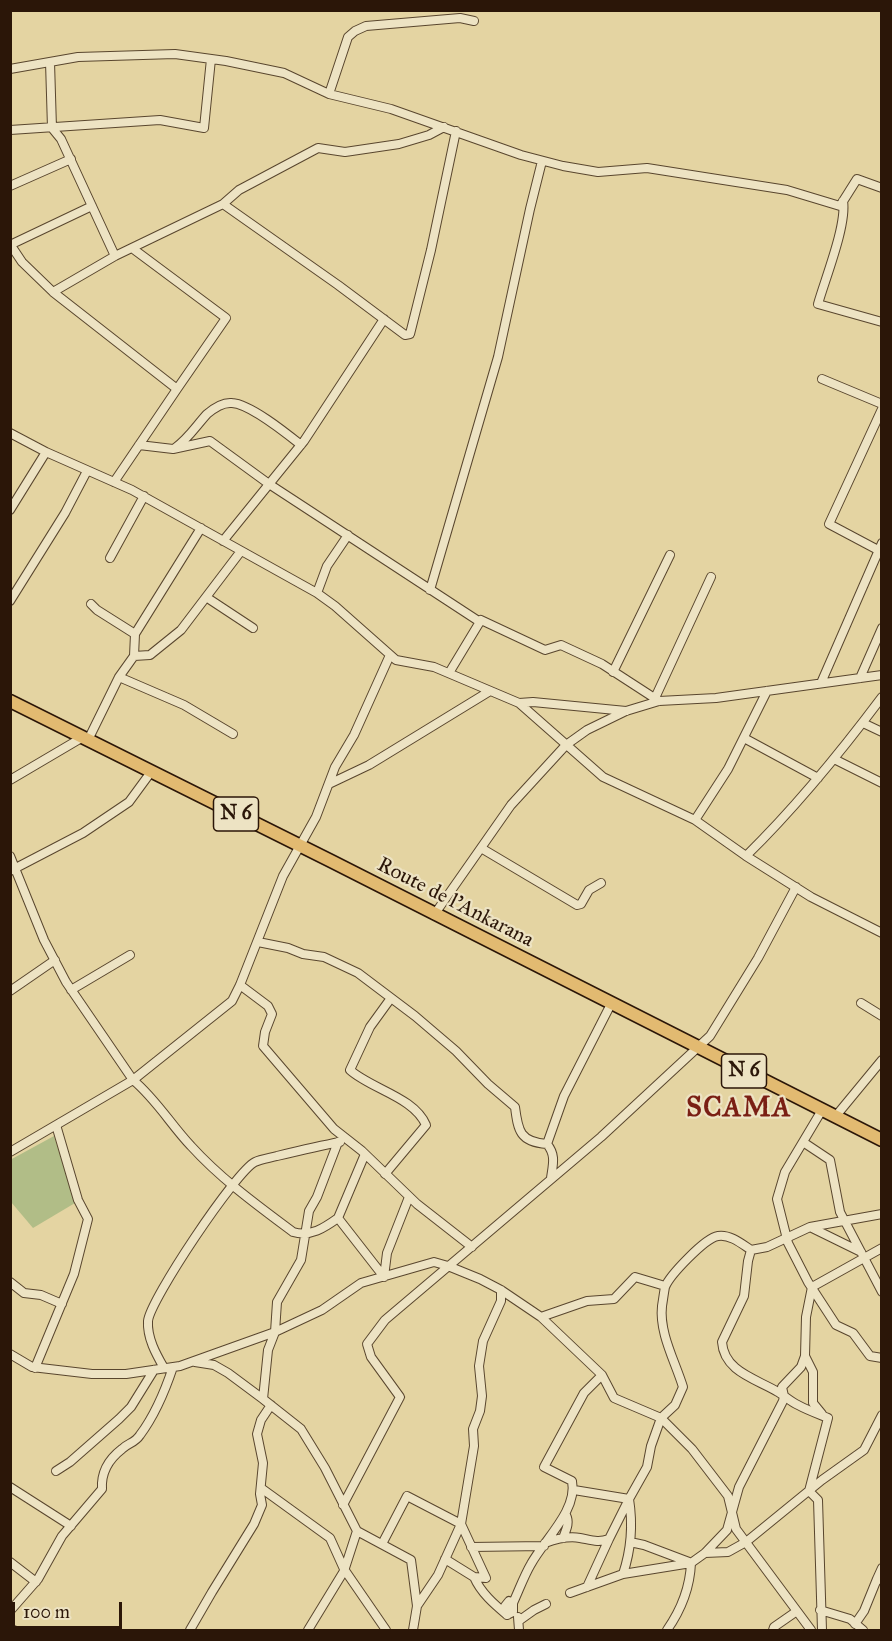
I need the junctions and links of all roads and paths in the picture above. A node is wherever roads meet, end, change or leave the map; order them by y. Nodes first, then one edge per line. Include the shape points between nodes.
1 (474, 21) dead end
2 (211, 59) junction
3 (50, 62) junction
4 (10, 69) edge
5 (329, 94) junction
6 (444, 127) junction
7 (52, 128) junction
8 (10, 130) edge
9 (456, 131) junction
10 (71, 159) junction
11 (542, 161) junction
12 (10, 186) edge
13 (882, 188) edge
14 (843, 201) junction
15 (223, 204) junction
16 (92, 206) junction
17 (11, 245) edge
18 (132, 248) junction
19 (115, 256) junction
20 (53, 292) junction
21 (384, 319) junction
22 (882, 322) edge
23 (822, 379) dead end
24 (177, 389) junction
25 (882, 404) edge
26 (882, 409) edge
27 (10, 433) edge
28 (139, 445) junction
29 (301, 445) junction
30 (173, 449) junction
31 (46, 452) junction
32 (87, 471) junction
33 (114, 482) junction
34 (269, 484) junction
35 (144, 496) junction
36 (10, 510) edge
37 (201, 528) junction
38 (348, 535) junction
39 (223, 541) junction
40 (880, 546) edge
41 (241, 551) junction
42 (670, 555) dead end
43 (110, 558) dead end
44 (711, 578) dead end
45 (430, 590) junction
46 (316, 593) junction
47 (206, 597) junction
48 (10, 601) edge
49 (91, 604) dead end
50 (480, 622) junction
51 (253, 628) dead end
52 (882, 628) edge
53 (135, 634) junction
54 (390, 655) junction
55 (134, 656) junction
56 (614, 672) junction
57 (448, 674) junction
58 (882, 675) edge
59 (119, 677) junction
60 (860, 678) junction
61 (821, 683) junction
62 (490, 691) junction
63 (767, 691) junction
64 (882, 697) edge
65 (657, 700) junction
66 (10, 701) edge
67 (519, 703) junction
68 (626, 711) junction
69 (863, 723) junction
70 (882, 732) edge
71 (233, 734) dead end
72 (85, 738) junction
73 (744, 738) junction
74 (566, 745) junction
75 (834, 759) junction
76 (152, 772) junction
77 (818, 778) junction
78 (10, 780) edge
79 (882, 783) edge
80 (329, 784) junction
81 (695, 820) junction
82 (299, 845) junction
83 (481, 848) junction
84 (10, 856) edge
85 (746, 856) junction
86 (14, 869) edge
87 (601, 883) dead end
88 (796, 887) junction
89 (434, 915) junction
90 (882, 933) edge
91 (258, 942) junction
92 (130, 955) dead end
93 (55, 960) junction
94 (240, 985) junction
95 (71, 990) junction
96 (10, 991) edge
97 (391, 998) junction
98 (861, 1003) dead end
99 (611, 1004) junction
100 (882, 1016) edge
101 (698, 1048) junction
102 (882, 1060) edge
103 (133, 1080) junction
104 (822, 1110) junction
105 (835, 1117) junction
106 (56, 1125) junction
107 (348, 1140) junction
108 (882, 1140) edge
109 (338, 1142) junction
110 (803, 1142) junction
111 (546, 1144) junction
112 (10, 1152) edge
113 (365, 1154) junction
114 (385, 1174) junction
115 (551, 1178) junction
116 (232, 1187) junction
117 (409, 1197) junction
118 (882, 1214) edge
119 (339, 1218) junction
120 (844, 1221) junction
121 (810, 1227) junction
122 (306, 1234) junction
123 (787, 1238) junction
124 (472, 1247) junction
125 (882, 1248) edge
126 (751, 1250) junction
127 (863, 1256) junction
128 (448, 1266) junction
129 (384, 1277) junction
130 (10, 1282) edge
131 (665, 1286) junction
132 (812, 1287) junction
133 (501, 1290) junction
134 (882, 1292) edge
135 (62, 1304) junction
136 (541, 1317) junction
137 (275, 1332) junction
138 (10, 1354) edge
139 (805, 1356) junction
140 (882, 1358) edge
141 (193, 1361) junction
142 (173, 1367) junction
143 (35, 1368) junction
144 (164, 1368) junction
145 (154, 1370) junction
146 (602, 1375) junction
147 (784, 1396) junction
148 (263, 1399) junction
149 (270, 1405) junction
150 (882, 1415) edge
151 (661, 1418) junction
152 (828, 1418) junction
153 (56, 1471) dead end
154 (10, 1486) edge
155 (261, 1488) junction
156 (574, 1490) junction
157 (809, 1491) junction
158 (629, 1499) junction
159 (343, 1505) junction
160 (732, 1510) junction
161 (566, 1515) junction
162 (461, 1524) junction
163 (71, 1526) junction
164 (567, 1527) junction
165 (357, 1531) junction
166 (563, 1538) junction
167 (576, 1538) junction
168 (609, 1539) junction
169 (630, 1542) junction
170 (746, 1542) junction
171 (382, 1544) junction
172 (544, 1545) junction
173 (471, 1547) junction
174 (705, 1553) junction
175 (445, 1559) junction
176 (10, 1562) edge
177 (691, 1563) junction
178 (882, 1568) edge
179 (344, 1569) junction
180 (623, 1574) junction
181 (474, 1577) junction
182 (879, 1579) edge
183 (36, 1581) junction
184 (587, 1587) junction
185 (570, 1593) dead end
186 (546, 1604) dead end
187 (417, 1606) junction
188 (820, 1610) junction
189 (10, 1611) edge
190 (797, 1611) junction
191 (510, 1614) junction
192 (520, 1620) junction
193 (855, 1624) junction
194 (190, 1630) edge
195 (308, 1630) edge
196 (386, 1630) edge
197 (413, 1630) edge
198 (519, 1630) edge
199 (667, 1630) edge
200 (773, 1630) edge
201 (811, 1630) edge
202 (822, 1630) edge
203 (863, 1630) edge

1 - 5 street via 423,21 366,26 355,31 348,37
2 - 3 street via 147,54
2 - 5 street via 284,73
2 - 7 street via 204,128 160,120
3 - 4 street
3 - 7 street
5 - 6 street
6 - 9 street
6 - 15 street via 399,144 345,152 318,148 239,190
7 - 8 street
7 - 10 street
9 - 11 street
9 - 21 street via 410,334 405,335
10 - 12 street
10 - 16 street
11 - 14 street via 598,172 647,168 787,190 840,206
11 - 45 street via 498,357
13 - 14 street via 857,179
14 - 22 street via 834,251 818,304
15 - 18 street
15 - 21 street
16 - 17 street
16 - 19 street
17 - 20 street via 22,262
18 - 19 street
18 - 24 street via 226,318
19 - 20 street
20 - 24 street
21 - 29 street
23 - 25 street
24 - 28 street
26 - 40 street via 829,524
27 - 31 street
28 - 30 street
28 - 33 street
29 - 30 street via 242,404 230,402 208,414
29 - 34 street
30 - 34 street via 210,441
31 - 32 street
31 - 36 street
32 - 33 street
32 - 48 street
33 - 35 street
34 - 38 street
34 - 39 street
35 - 37 street
35 - 43 street
37 - 39 street
37 - 53 street
38 - 45 street
38 - 46 street via 327,566
39 - 41 street
40 - 61 street
41 - 46 street
41 - 47 street
42 - 56 street
44 - 65 street
45 - 50 street
46 - 54 street
47 - 51 street
47 - 55 street via 181,630 150,655
49 - 53 street
50 - 56 street via 545,650 561,645
50 - 57 street
52 - 60 street
53 - 55 street
54 - 57 street
54 - 80 street
55 - 59 street
56 - 65 street
57 - 62 street
58 - 60 street
59 - 71 street via 184,705
59 - 72 street
60 - 61 street
61 - 63 street
62 - 67 street
62 - 80 street via 369,765
63 - 65 street
63 - 73 street
64 - 69 street
65 - 68 street
66 - 72 main road, Route de l'Ankarana / N 6
67 - 68 street
67 - 74 street
68 - 74 street
69 - 70 street
69 - 75 street
72 - 76 main road, Route de l'Ankarana / N 6
72 - 78 street
73 - 77 street
73 - 81 street
74 - 81 street via 603,777
74 - 83 street via 511,805
75 - 77 street
75 - 79 street
76 - 82 main road, Route de l'Ankarana / N 6
76 - 86 street via 129,802 83,833
77 - 85 street
80 - 82 street
81 - 85 street
82 - 89 main road, Route de l'Ankarana / N 6
82 - 91 street
83 - 87 street via 577,905
83 - 89 street
84 - 86 street
85 - 88 street
86 - 93 street
88 - 90 street
88 - 101 street via 758,958 710,1036
89 - 99 main road, Route de l'Ankarana / N 6
91 - 94 street
91 - 97 street via 343,964
92 - 95 street
93 - 95 street
93 - 96 street
94 - 103 street via 226,1007
94 - 107 street via 268,1006 272,1014 263,1046 334,1129
95 - 103 street
97 - 111 street via 456,1051 515,1107 523,1136 534,1144
97 - 114 street via 370,1027 350,1070 399,1098 426,1125
98 - 100 street
99 - 101 main road, Route de l'Ankarana / N 6
99 - 111 street via 564,1096
101 - 104 main road, Route de l'Ankarana / N 6
101 - 115 street
102 - 105 street
103 - 106 street
103 - 116 street
104 - 105 main road, Route de l'Ankarana / N 6
104 - 110 street
105 - 108 main road, Route de l'Ankarana / N 6
106 - 112 street
106 - 135 street via 78,1200 88,1219
107 - 109 street
107 - 113 street
109 - 116 street via 253,1162
109 - 122 street via 309,1211
110 - 120 street via 830,1160
110 - 123 street via 784,1172 777,1199
111 - 115 street via 554,1156
113 - 114 street
113 - 119 street
114 - 117 street
115 - 124 street
116 - 122 street via 293,1232
116 - 144 street via 195,1235 148,1319 150,1339
117 - 124 street
117 - 129 street via 387,1253
118 - 120 street
119 - 122 street via 318,1232
119 - 129 street
120 - 121 street
120 - 127 street
121 - 123 street
121 - 127 street
122 - 137 street via 301,1260 277,1302
123 - 126 street
123 - 132 street
124 - 128 street
125 - 127 street
126 - 131 street via 729,1237 719,1235 707,1240
126 - 147 street via 744,1296 722,1342 722,1351 746,1377
127 - 132 street
127 - 134 street
128 - 129 street via 434,1262
128 - 133 street
128 - 159 street via 385,1320 367,1344 371,1357 400,1397
129 - 137 street via 361,1283 322,1310
130 - 135 street via 24,1293
131 - 136 street via 635,1277 614,1299 587,1301
131 - 151 street via 663,1329 683,1387 675,1405
132 - 139 street
132 - 140 street via 836,1325 853,1334 870,1356
133 - 136 street
133 - 162 street via 501,1301 483,1341 479,1366 482,1396
135 - 143 street
136 - 146 street
137 - 141 street
137 - 148 street via 268,1350
138 - 143 street
139 - 147 street via 801,1367 782,1387
139 - 152 street via 813,1372 813,1403
141 - 142 street
141 - 148 street via 228,1372
142 - 144 street
142 - 163 street via 141,1435 112,1458 101,1476 102,1489
143 - 145 street via 92,1374
144 - 145 street
145 - 153 street via 131,1407
146 - 151 street via 614,1398
146 - 156 street via 584,1393 544,1467 572,1481
147 - 152 street
147 - 160 street via 739,1487
148 - 149 street
149 - 155 street via 257,1434 263,1463
149 - 159 street via 301,1429
150 - 157 street via 864,1450
151 - 158 street via 647,1467
151 - 160 street via 692,1449 728,1496
152 - 157 street
154 - 163 street
155 - 179 street via 330,1538
155 - 194 street via 262,1505 254,1524
156 - 158 street
156 - 161 street
157 - 170 street
157 - 188 street via 818,1500
158 - 168 street
158 - 169 street
159 - 165 street
160 - 170 street via 736,1529
160 - 174 street via 727,1530
161 - 164 street
161 - 172 street
162 - 171 street via 407,1496
162 - 173 street
162 - 175 street
163 - 183 street
164 - 166 street
164 - 167 street
165 - 171 street
165 - 179 street
166 - 167 street
166 - 172 street
167 - 168 street via 601,1542
168 - 184 street
169 - 177 street
169 - 180 street
170 - 174 street via 728,1552
170 - 190 street
171 - 187 street via 411,1560
172 - 173 street
172 - 191 street via 513,1603 509,1601 505,1606
173 - 181 street via 486,1578
174 - 177 street
175 - 181 street
175 - 187 street
176 - 183 street
177 - 180 street
177 - 199 street via 686,1593
178 - 182 street
179 - 195 street
179 - 196 street
180 - 184 street
181 - 191 street via 486,1596
182 - 193 street
183 - 189 street
184 - 185 street
186 - 192 street
187 - 197 street
188 - 193 street
188 - 202 street
190 - 200 street
190 - 201 street
191 - 192 street
192 - 198 street
193 - 203 street

